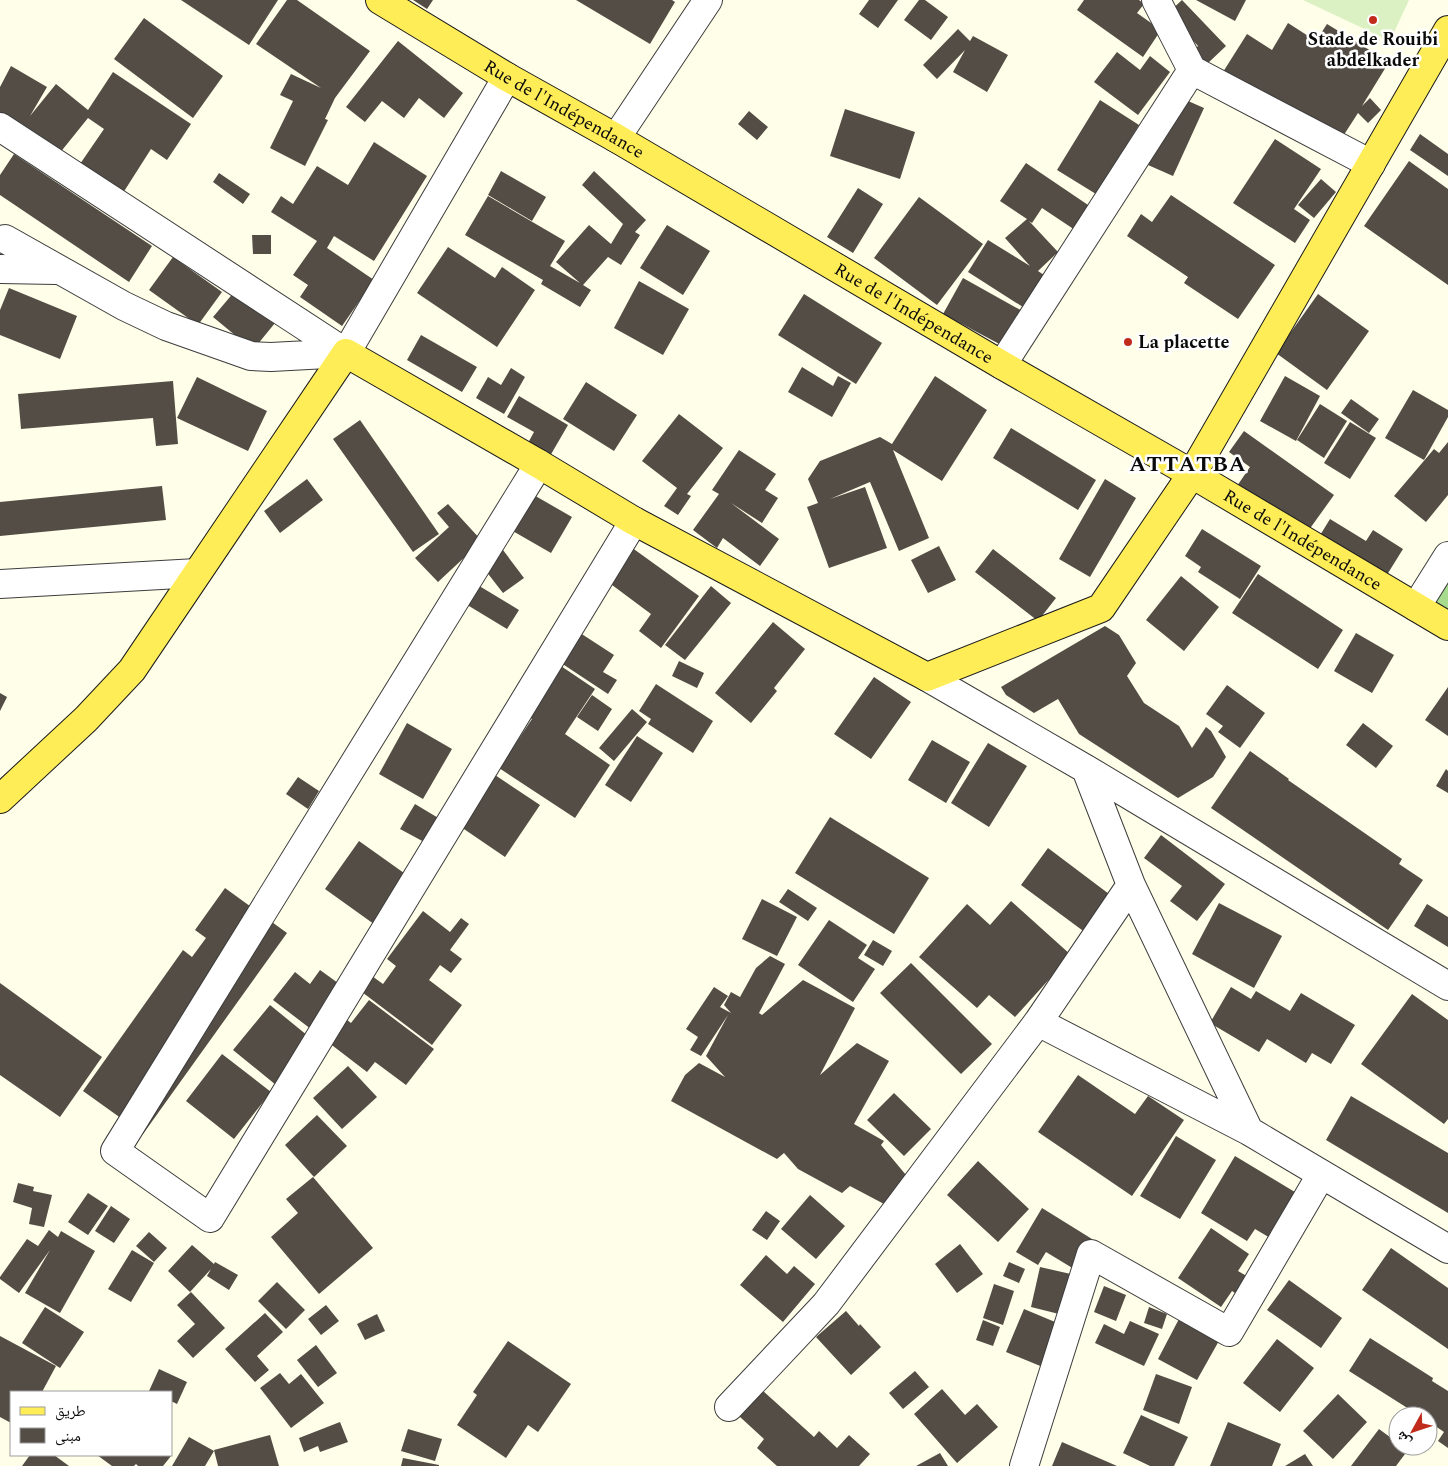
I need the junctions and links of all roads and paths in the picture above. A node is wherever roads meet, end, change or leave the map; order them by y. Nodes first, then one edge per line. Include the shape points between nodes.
1 (380, 0) edge
2 (708, 0) edge
3 (1156, 0) edge
4 (1448, 30) edge
5 (1192, 70) junction
6 (507, 77) junction
7 (0, 127) edge
8 (616, 138) junction
9 (1371, 164) junction
10 (5, 239) dead end
11 (0, 269) edge
12 (59, 270) junction
13 (346, 353) junction
14 (1002, 365) junction
15 (539, 464) junction
16 (1192, 474) junction
17 (634, 522) junction
18 (1448, 556) edge
19 (197, 573) junction
20 (0, 584) edge
21 (1416, 607) junction
22 (1448, 626) edge
23 (927, 677) junction
24 (1086, 769) junction
25 (0, 799) edge
26 (1131, 885) junction
27 (1448, 986) edge
28 (1038, 1022) junction
29 (1249, 1131) junction
30 (1321, 1175) junction
31 (1448, 1249) edge
32 (729, 1407) dead end
33 (1024, 1466) edge

1 - 6 main road, Rue de l'Indépendance
2 - 8 street
3 - 5 street
4 - 9 main road
5 - 9 street
5 - 14 street
6 - 8 main road, Rue de l'Indépendance
6 - 13 street
7 - 13 street
8 - 14 main road, Rue de l'Indépendance
9 - 16 main road
10 - 12 street
11 - 12 street
12 - 13 street via 166,326 251,356
13 - 15 main road
13 - 19 main road
14 - 16 main road, Rue de l'Indépendance
15 - 17 main road
15 - 17 street via 115,1151 210,1218
16 - 21 main road, Rue de l'Indépendance
16 - 23 main road via 1101,608
17 - 23 main road
18 - 21 street
19 - 20 street
19 - 25 main road via 132,670 86,719
21 - 22 main road, Rue de l'Indépendance
23 - 24 street
24 - 26 street
24 - 27 street
26 - 28 street
26 - 29 street
28 - 29 street
28 - 32 street via 826,1304
29 - 30 street
30 - 31 street
30 - 33 street via 1230,1332 1091,1254

